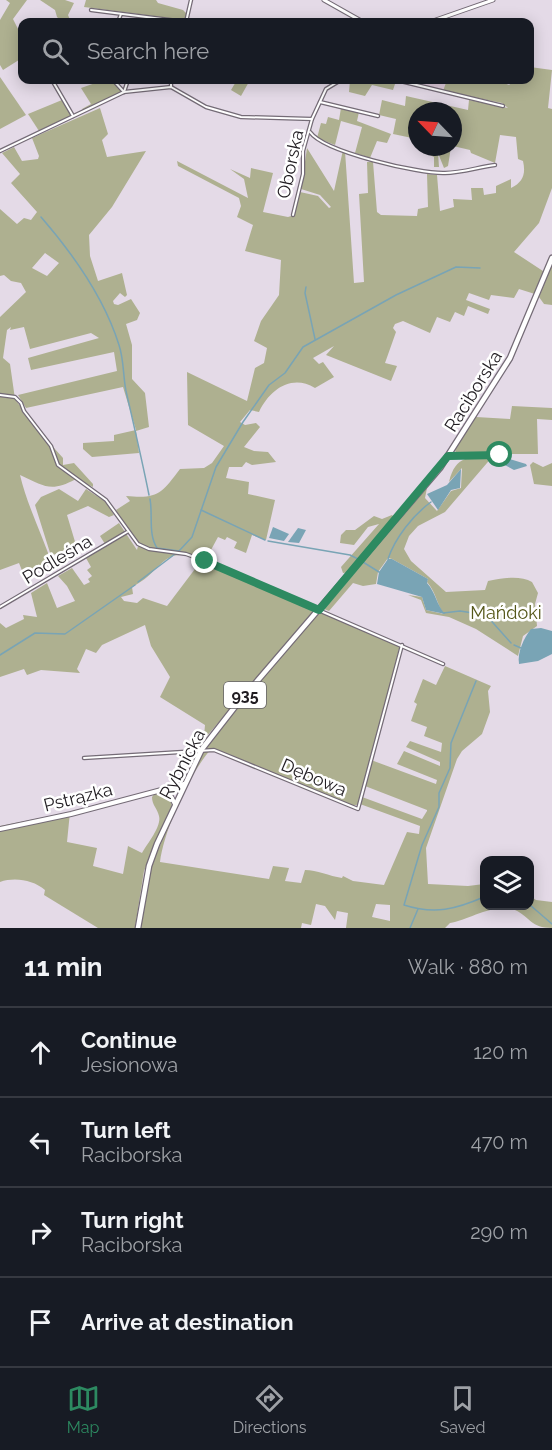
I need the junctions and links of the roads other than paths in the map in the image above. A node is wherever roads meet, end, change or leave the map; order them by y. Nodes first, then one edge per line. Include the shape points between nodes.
1 (191, 0) edge
2 (324, 0) edge
3 (493, 0) edge
4 (91, 10) dead end
5 (121, 14) junction
6 (120, 18) edge
7 (152, 18) edge
8 (187, 18) edge
9 (356, 18) edge
10 (441, 18) edge
11 (54, 84) edge
12 (117, 84) edge
13 (127, 84) edge
14 (334, 84) edge
15 (412, 84) edge
16 (171, 87) joint
17 (124, 92) junction
18 (320, 102) junction
19 (503, 106) dead end
20 (73, 116) junction
21 (378, 116) dead end
22 (312, 119) junction
23 (310, 132) junction
24 (0, 151) edge
25 (495, 165) dead end
26 (293, 215) dead end
27 (552, 258) edge
28 (0, 395) edge
29 (500, 455) dead end
30 (448, 456) junction
31 (127, 532) junction
32 (0, 607) edge
33 (319, 610) junction
34 (402, 645) junction
35 (443, 664) dead end
36 (201, 749) junction
37 (84, 758) dead end
38 (184, 784) junction
39 (163, 790) junction
40 (175, 804) junction
41 (0, 828) edge
42 (138, 928) edge

1 - 8 street
2 - 9 street
3 - 10 street
4 - 5 street
5 - 6 street
5 - 7 street
11 - 20 street
12 - 17 street
13 - 17 street
14 - 18 street, Oborska via 326,89
15 - 19 street
16 - 17 street
16 - 22 street via 224,113 255,119
17 - 20 street
18 - 21 street
18 - 22 street, Oborska
20 - 24 street
22 - 23 street, Oborska
23 - 25 street via 327,143 410,170 445,173
23 - 26 street, Oborska
27 - 30 main road, Raciborska / 935 via 510,358
28 - 31 street via 15,397 21,403 51,446 58,465 106,500
29 - 30 street
30 - 33 main road, Raciborska / 935
31 - 32 street, Podleśna
31 - 33 street via 142,547 186,554
33 - 34 street
33 - 36 main road, Rybnicka / 935
34 - 35 street
34 - 36 street, Dębowa via 358,808 221,752
36 - 37 street
36 - 38 main road, Rybnicka / 935
38 - 39 main road, Pstrązka
38 - 40 main road, Rybnicka / 935
39 - 40 main road
39 - 41 main road, Pstrązka
40 - 42 main road, Rybnicka / 935 via 149,866

